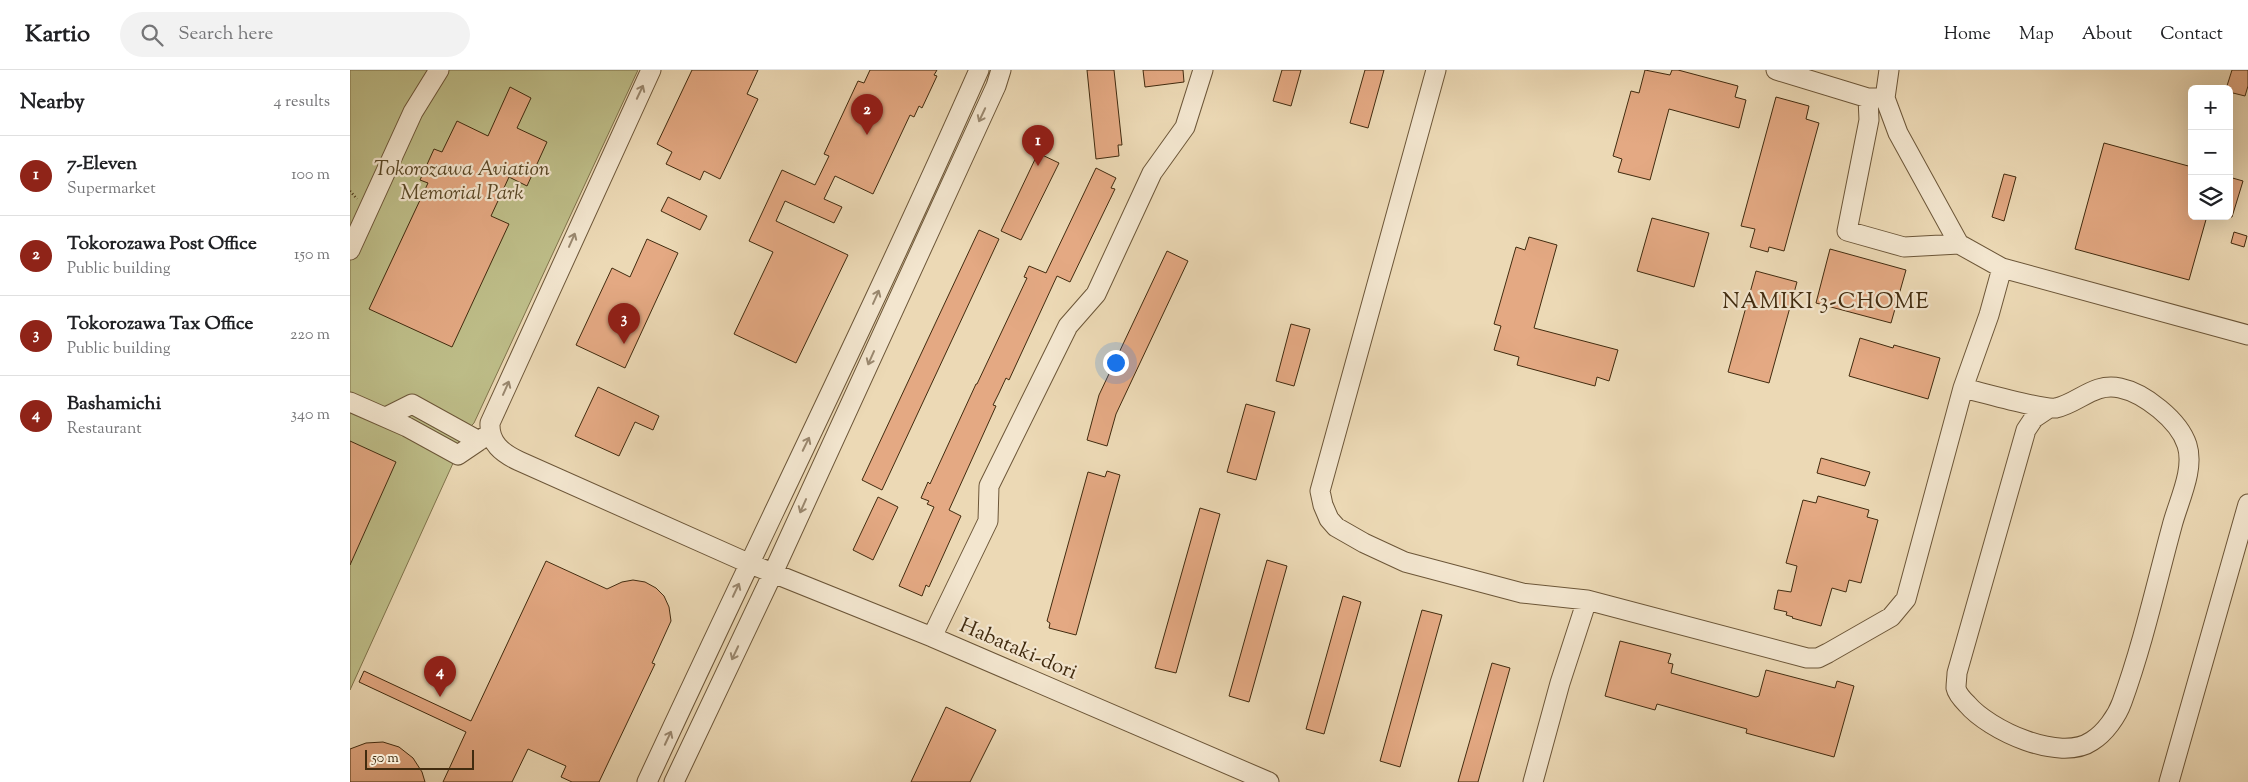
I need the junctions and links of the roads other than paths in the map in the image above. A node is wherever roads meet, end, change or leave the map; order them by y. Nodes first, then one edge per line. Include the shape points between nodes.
1 (439, 70) edge
2 (651, 70) edge
3 (979, 70) edge
4 (1001, 70) edge
5 (1203, 70) edge
6 (1436, 70) edge
7 (1776, 70) edge
8 (1890, 70) edge
9 (1877, 98) junction
10 (1959, 244) junction
11 (350, 250) edge
12 (2002, 268) junction
13 (2248, 335) edge
14 (1963, 388) junction
15 (350, 402) edge
16 (2050, 408) junction
17 (484, 437) junction
18 (2248, 504) edge
19 (2241, 558) edge
20 (748, 563) junction
21 (773, 572) junction
22 (1587, 600) junction
23 (932, 637) junction
24 (647, 782) edge
25 (674, 782) edge
26 (1269, 782) edge
27 (1533, 782) edge
28 (2169, 782) edge

1 - 11 street via 413,112
17 -> 2 street
20 -> 3 street via 862,327
4 -> 21 street
5 - 23 street via 1185,127 1152,173 1096,294 1068,326 989,486 988,521
6 - 22 street via 1322,480 1323,505 1329,519 1342,532 1405,562 1522,593
7 - 9 street
8 - 9 street
9 - 10 street
9 - 10 street via 1869,120 1847,231 1904,247
10 - 12 street
12 - 13 street
12 - 14 street
14 - 16 street
14 - 22 street via 1906,599 1891,617 1867,631 1818,658 1807,658
15 - 17 street via 458,455
16 - 16 street via 2107,386 2133,392 2173,421 2183,435 2189,459 2119,710 2092,742 2069,747 2030,742 2000,730 1978,716 1956,689 1957,672 2026,430 2034,418
17 - 20 street, Habataki-dori via 519,461
18 - 19 street
19 - 28 street
20 - 21 street, Habataki-dori
24 -> 20 street
21 - 23 street, Habataki-dori
21 -> 25 street
22 - 27 street
23 - 26 street, Habataki-dori

